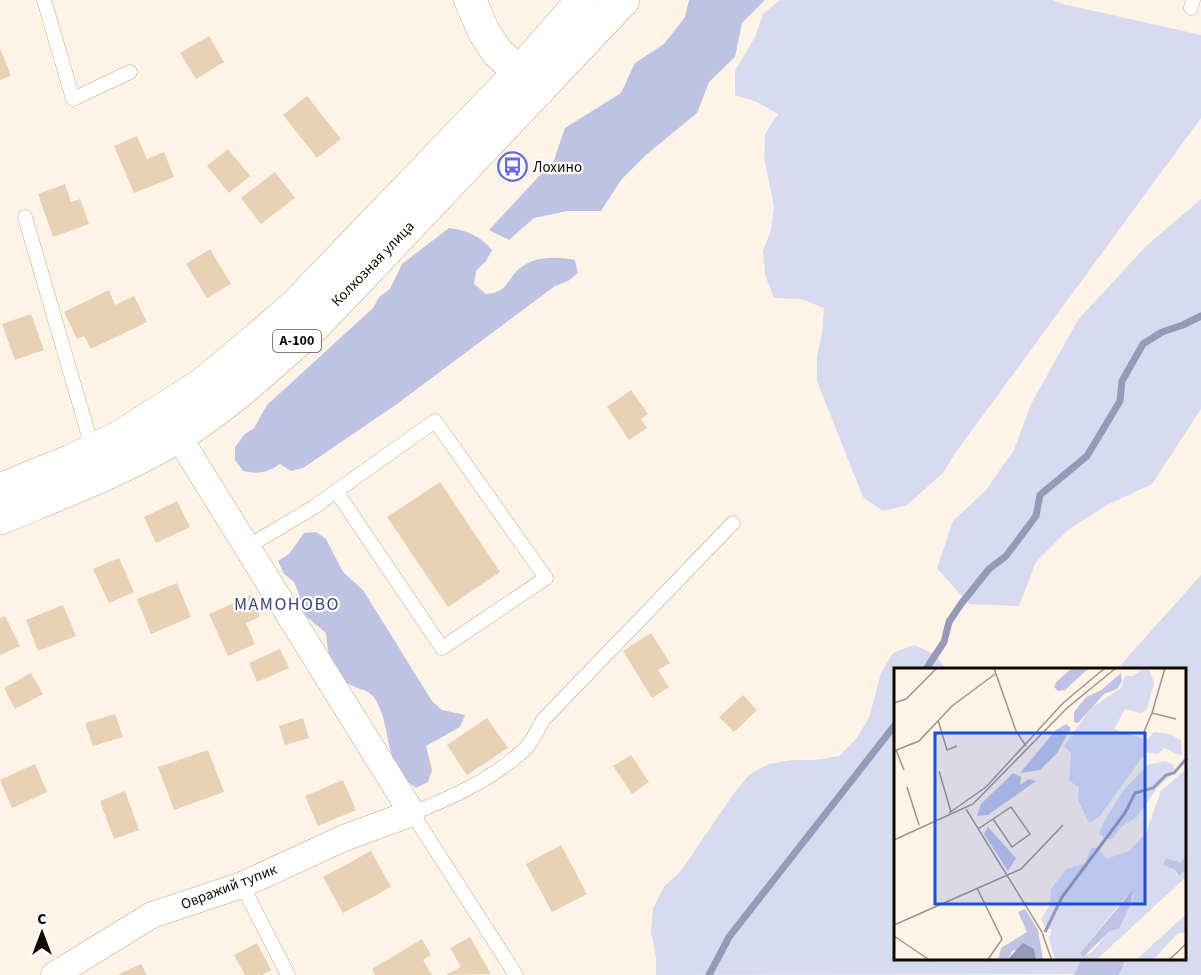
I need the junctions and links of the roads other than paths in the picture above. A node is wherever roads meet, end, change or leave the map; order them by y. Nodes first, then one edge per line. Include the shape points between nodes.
1 (44, 0) edge
2 (470, 0) edge
3 (584, 0) edge
4 (623, 0) edge
5 (130, 72) dead end
6 (529, 82) junction
7 (25, 217) dead end
8 (178, 436) junction
9 (93, 450) junction
10 (0, 490) edge
11 (336, 491) junction
12 (0, 518) edge
13 (733, 523) dead end
14 (247, 548) junction
15 (412, 813) junction
16 (242, 885) junction
17 (54, 975) edge
18 (288, 975) edge
19 (516, 975) edge

1 - 5 lane via 73,99
2 - 6 street via 497,52
3 - 6 main road
4 - 6 main road
6 - 8 main road, Колхозная улица / А-100 via 316,324 268,367
6 - 9 main road, Колхозная улица / А-100 via 296,305 202,385
7 - 9 lane
8 - 12 main road, Колхозная улица / А-100 via 128,463
8 - 14 street
9 - 10 main road, Колхозная улица / А-100
11 - 11 lane via 442,648 546,578 435,421
11 - 14 lane
13 - 15 lane via 543,720 527,747 493,773
14 - 15 street
15 - 16 street, Овражий тупик via 344,838
15 - 19 lane
16 - 17 street, Овражий тупик via 152,915
16 - 18 lane

